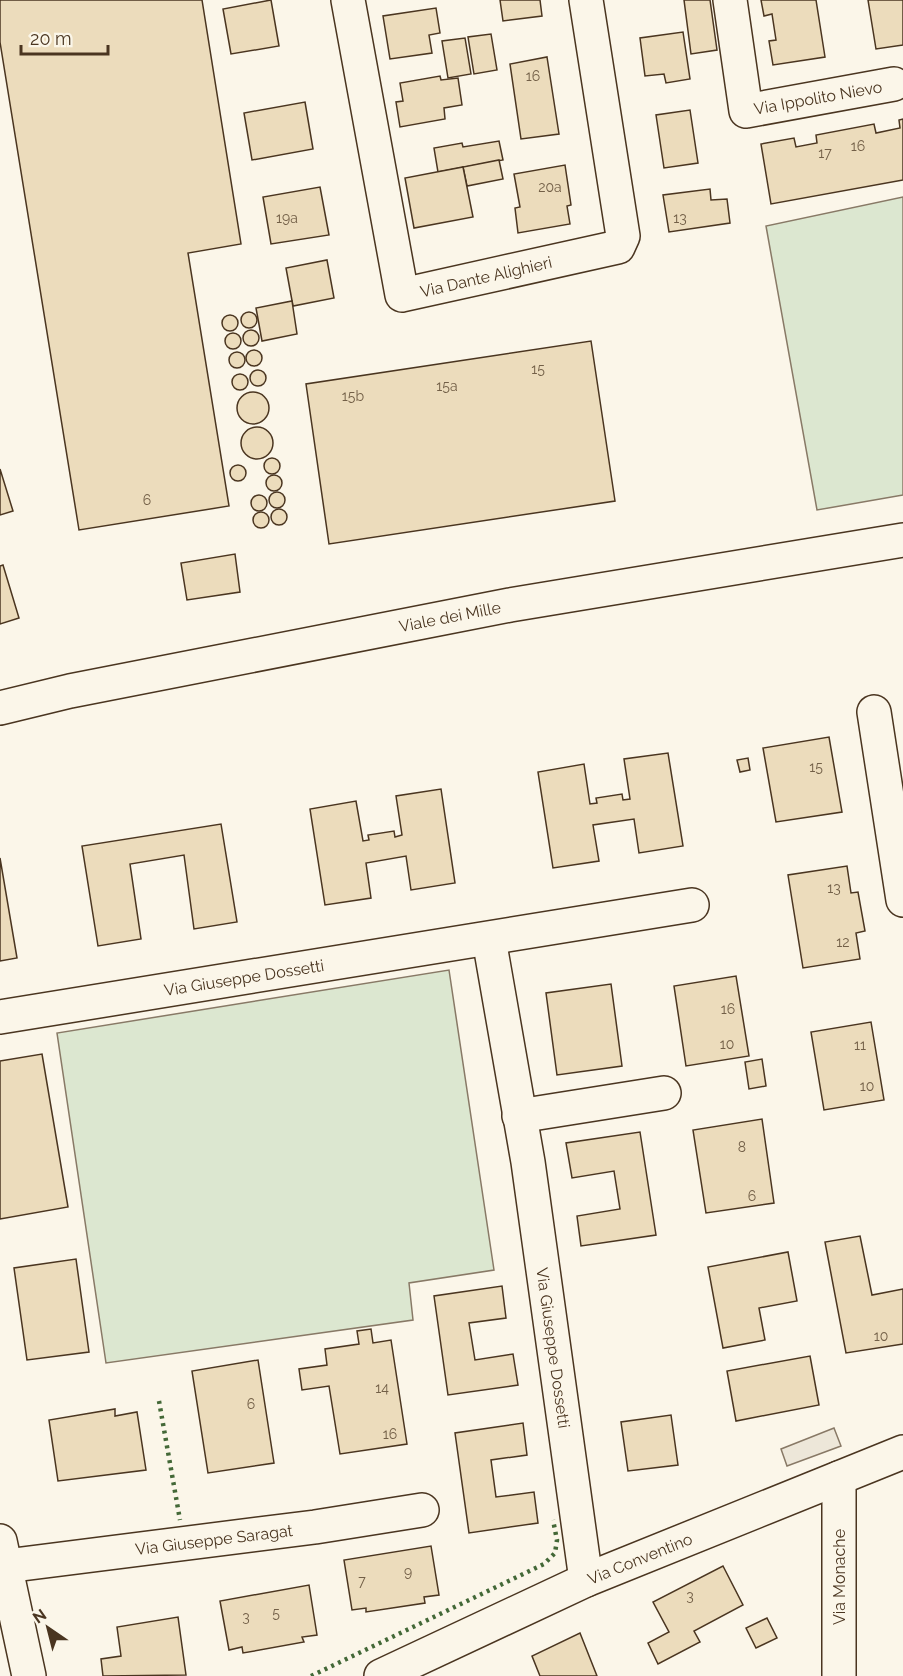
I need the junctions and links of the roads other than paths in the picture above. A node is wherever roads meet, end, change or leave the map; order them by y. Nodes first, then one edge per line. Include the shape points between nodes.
1 (348, 0) edge
2 (586, 0) edge
3 (730, 0) edge
4 (894, 84) dead end
5 (903, 540) edge
6 (0, 708) edge
7 (874, 712) dead end
8 (903, 900) edge
9 (692, 905) dead end
10 (489, 939) junction
11 (0, 1017) edge
12 (664, 1093) dead end
13 (519, 1116) junction
14 (903, 1452) edge
15 (840, 1478) junction
16 (422, 1510) dead end
17 (3, 1553) edge
18 (585, 1580) junction
19 (29, 1676) edge
20 (381, 1676) edge
21 (839, 1676) edge

1 - 2 street, Via Dante Alighieri via 402,295 618,247 623,236
3 - 4 street, Via Ippolito Nievo via 746,111
5 - 6 street, Viale dei Mille via 510,605
7 - 8 street
9 - 10 street, Via Giuseppe Dossetti
10 - 11 street, Via Giuseppe Dossetti
10 - 13 street, Via Giuseppe Dossetti
12 - 13 street
13 - 18 street, Via Giuseppe Dossetti
14 - 15 street, Via Conventino
15 - 18 street, Via Conventino
15 - 21 street, Via Monache
16 - 17 street, Via Giuseppe Saragat via 315,1527
17 - 19 street
18 - 20 street, Via Conventino

